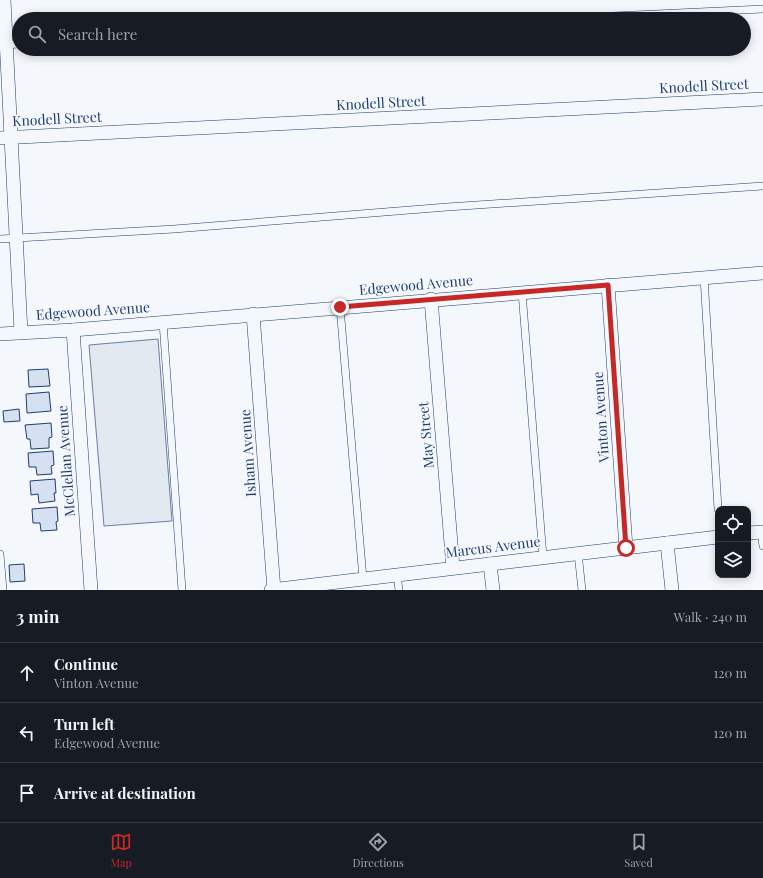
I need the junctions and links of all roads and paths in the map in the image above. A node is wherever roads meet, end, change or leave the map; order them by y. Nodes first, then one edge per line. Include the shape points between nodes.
1 (4, 0) edge
2 (763, 9) edge
3 (699, 12) edge
4 (8, 45) edge
5 (763, 99) edge
6 (6, 138) edge
7 (763, 186) edge
8 (16, 238) junction
9 (0, 239) edge
10 (763, 273) edge
11 (704, 277) junction
12 (608, 285) junction
13 (522, 292) junction
14 (431, 300) junction
15 (340, 307) junction
16 (253, 314) junction
17 (163, 322) junction
18 (73, 330) junction
19 (20, 332) junction
20 (0, 334) edge
21 (718, 506) edge
22 (762, 532) edge
23 (751, 533) edge
24 (715, 537) edge
25 (667, 543) junction
26 (763, 546) edge
27 (626, 548) junction
28 (578, 553) junction
29 (0, 554) edge
30 (543, 558) junction
31 (490, 564) junction
32 (453, 568) junction
33 (397, 575) junction
34 (363, 578) junction
35 (310, 588) edge
36 (3, 590) edge
37 (91, 590) edge
38 (182, 590) edge
39 (272, 590) edge
40 (399, 590) edge
41 (493, 590) edge
42 (582, 590) edge
43 (672, 590) edge

1 - 4 street
2 - 3 lane
4 - 6 street
5 - 6 street, Knodell Street
6 - 8 street
7 - 8 lane
8 - 9 lane
8 - 19 street
10 - 11 street, Edgewood Avenue
11 - 12 street, Edgewood Avenue
11 - 21 lane
12 - 13 street, Edgewood Avenue
12 - 27 street, Vinton Avenue
13 - 14 street, Edgewood Avenue
13 - 30 lane
14 - 15 street, Edgewood Avenue
14 - 32 street, May Street
15 - 16 street, Edgewood Avenue
15 - 34 lane
16 - 17 street, Edgewood Avenue
16 - 39 street, Isham Avenue
17 - 18 street, Edgewood Avenue
17 - 38 lane
18 - 19 street, Edgewood Avenue
18 - 37 street, McClellan Avenue
19 - 20 street, Edgewood Avenue
22 - 23 street
22 - 26 lane
24 - 25 street, Marcus Avenue
25 - 27 street, Marcus Avenue
25 - 43 street
27 - 28 street, Marcus Avenue
28 - 30 street, Marcus Avenue
28 - 42 lane
29 - 36 lane
30 - 31 street, Marcus Avenue
31 - 32 street, Marcus Avenue
31 - 41 street
32 - 33 street, Marcus Avenue
33 - 34 street, Marcus Avenue
33 - 40 lane
34 - 35 street, Marcus Avenue
35 - 39 street, Marcus Avenue

